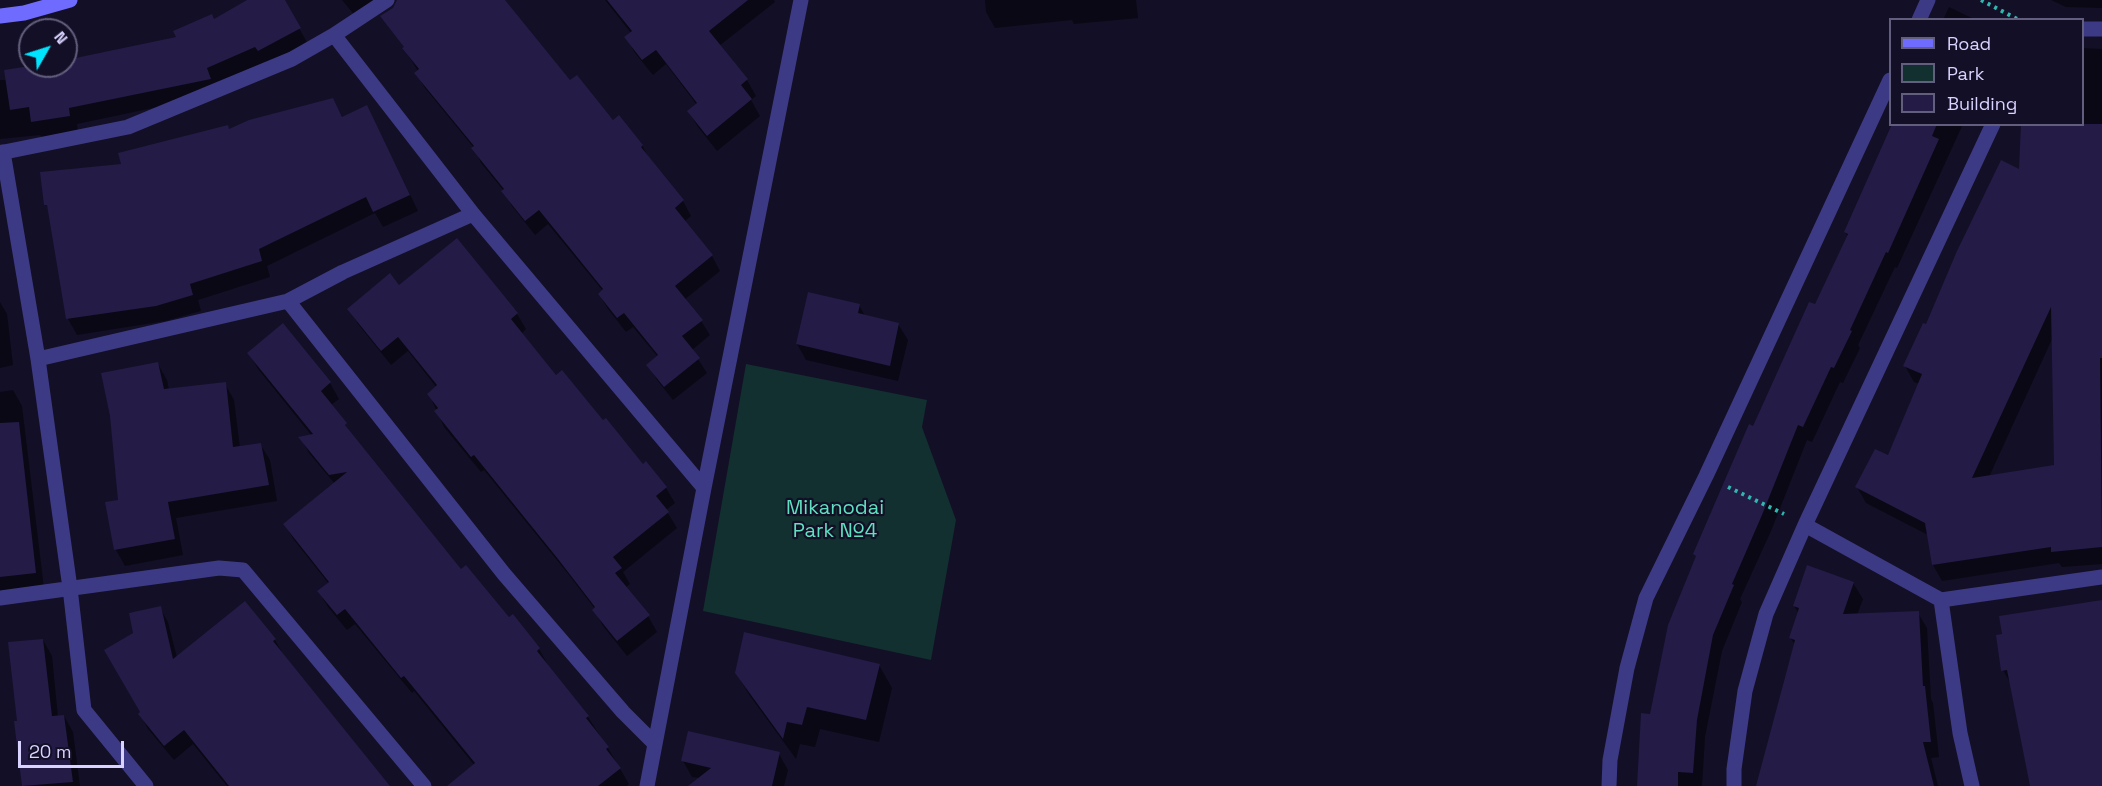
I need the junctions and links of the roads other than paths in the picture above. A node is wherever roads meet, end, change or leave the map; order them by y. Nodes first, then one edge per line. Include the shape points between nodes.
1 (70, 0) edge
2 (387, 0) edge
3 (801, 0) edge
4 (1928, 0) edge
5 (0, 16) edge
6 (1920, 18) edge
7 (2084, 29) edge
8 (2102, 29) edge
9 (334, 35) junction
10 (1889, 82) edge
11 (1992, 126) edge
12 (1, 152) edge
13 (473, 214) junction
14 (288, 302) junction
15 (38, 359) junction
16 (704, 488) junction
17 (1805, 525) junction
18 (2102, 577) edge
19 (70, 588) junction
20 (0, 598) edge
21 (1941, 600) junction
22 (655, 744) junction
23 (146, 786) edge
24 (424, 786) edge
25 (647, 786) edge
26 (1609, 786) edge
27 (1734, 786) edge
28 (1972, 786) edge

1 - 5 street
2 - 9 street
3 - 16 street
4 - 6 street
7 - 8 street
9 - 12 street via 292,59 128,127
9 - 13 street
10 - 26 street via 1646,598 1627,668
11 - 17 street
12 - 15 street
13 - 14 street via 343,272
13 - 16 street
14 - 15 street
14 - 22 street via 504,574
15 - 19 street
16 - 22 street
17 - 21 street
17 - 27 street via 1763,625 1745,691
18 - 21 street
19 - 20 street
19 - 23 street via 84,710
19 - 24 street via 219,568 243,570
21 - 28 street via 1960,733
22 - 25 street

